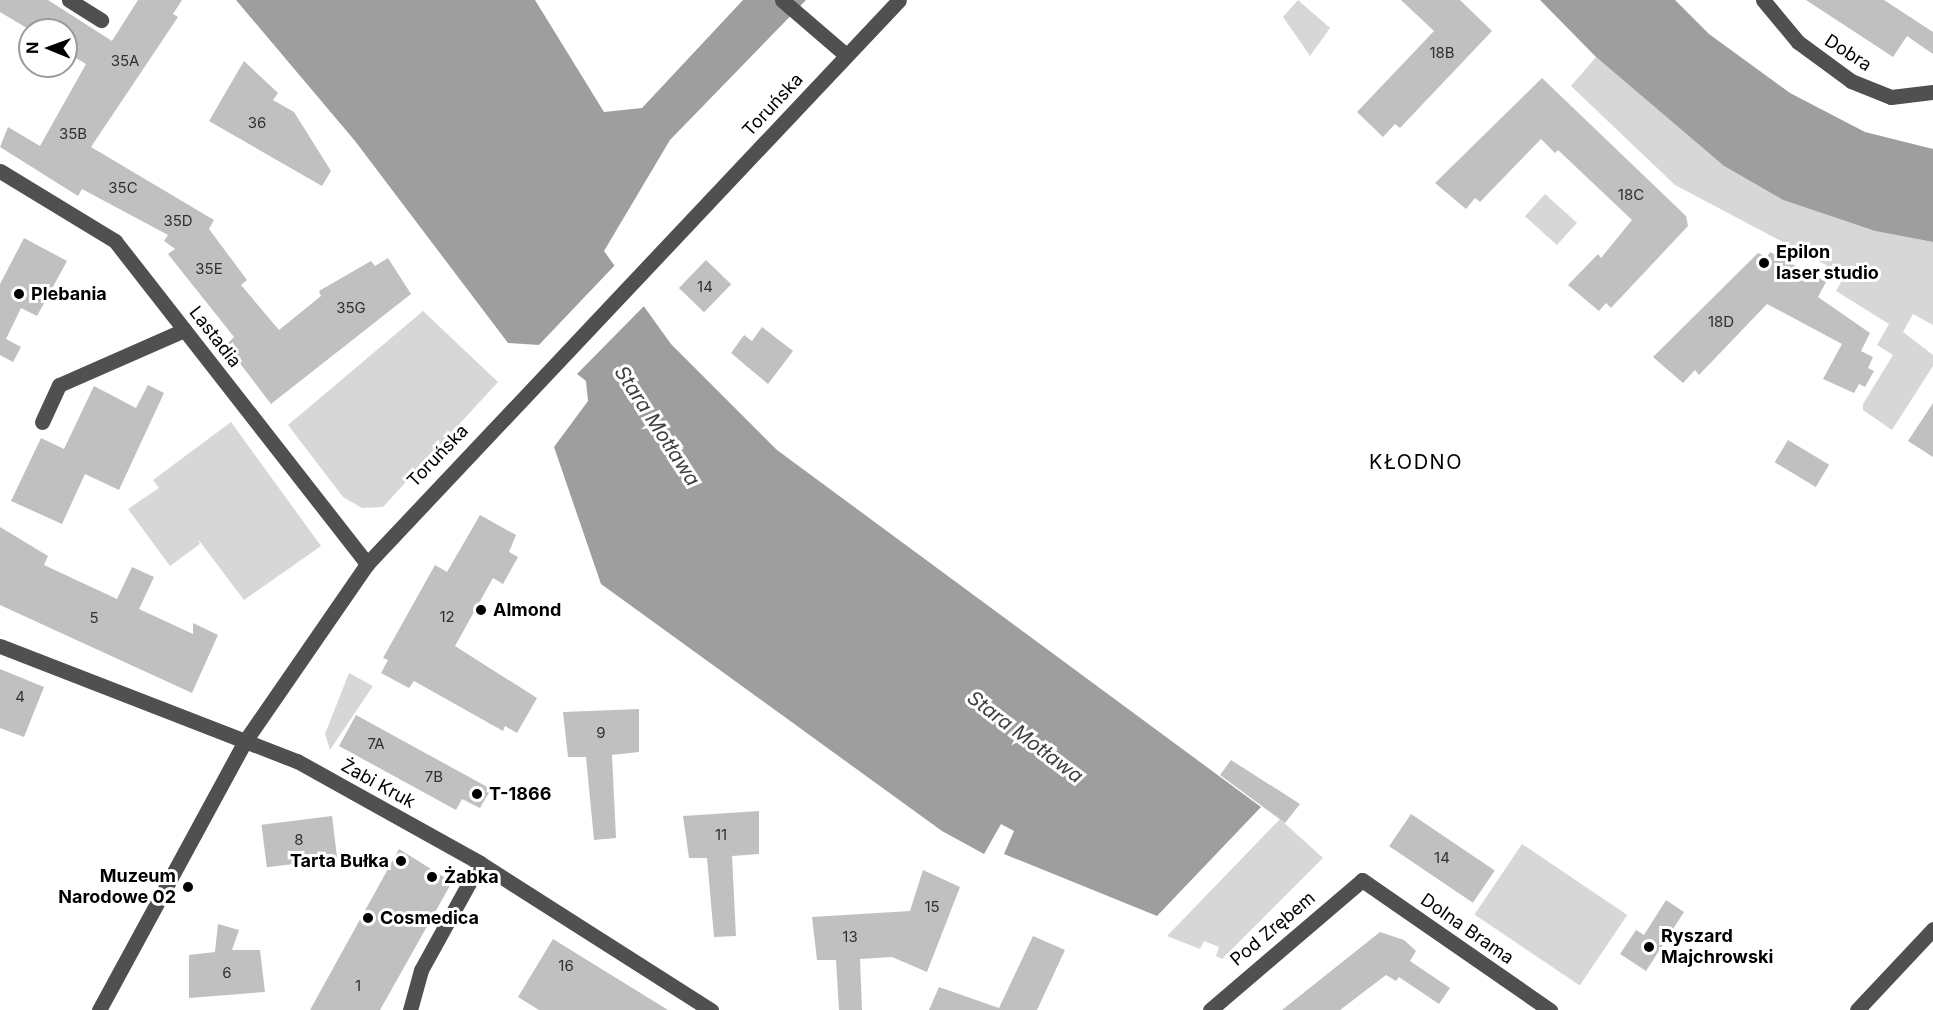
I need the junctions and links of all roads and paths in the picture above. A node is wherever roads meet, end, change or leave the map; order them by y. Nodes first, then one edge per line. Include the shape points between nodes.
1 (69, 0) edge
2 (782, 0) edge
3 (899, 0) edge
4 (1763, 0) edge
5 (101, 20) dead end
6 (846, 55) junction
7 (1933, 92) edge
8 (0, 171) edge
9 (184, 330) junction
10 (42, 422) dead end
11 (367, 564) junction
12 (0, 646) edge
13 (244, 741) junction
14 (480, 863) junction
15 (1362, 880) joint
16 (1933, 929) edge
17 (99, 1010) edge
18 (410, 1010) edge
19 (711, 1010) edge
20 (1210, 1010) edge
21 (1550, 1010) edge
22 (1857, 1010) edge

1 - 5 street
2 - 6 street
3 - 6 street, Toruńska
4 - 7 street, Dobra via 1798,42 1851,81 1891,97
6 - 11 street, Toruńska
8 - 9 street, Lastadia via 116,242
9 - 10 street via 59,384
9 - 11 street, Lastadia
11 - 13 street, Toruńska
12 - 13 street, Żabi Kruk
13 - 14 street, Żabi Kruk via 297,761
13 - 17 street, Toruńska
14 - 18 street via 421,970
14 - 19 street, Żabi Kruk
15 - 20 street, Pod Zrębem
15 - 21 street, Dolna Brama
16 - 22 street

